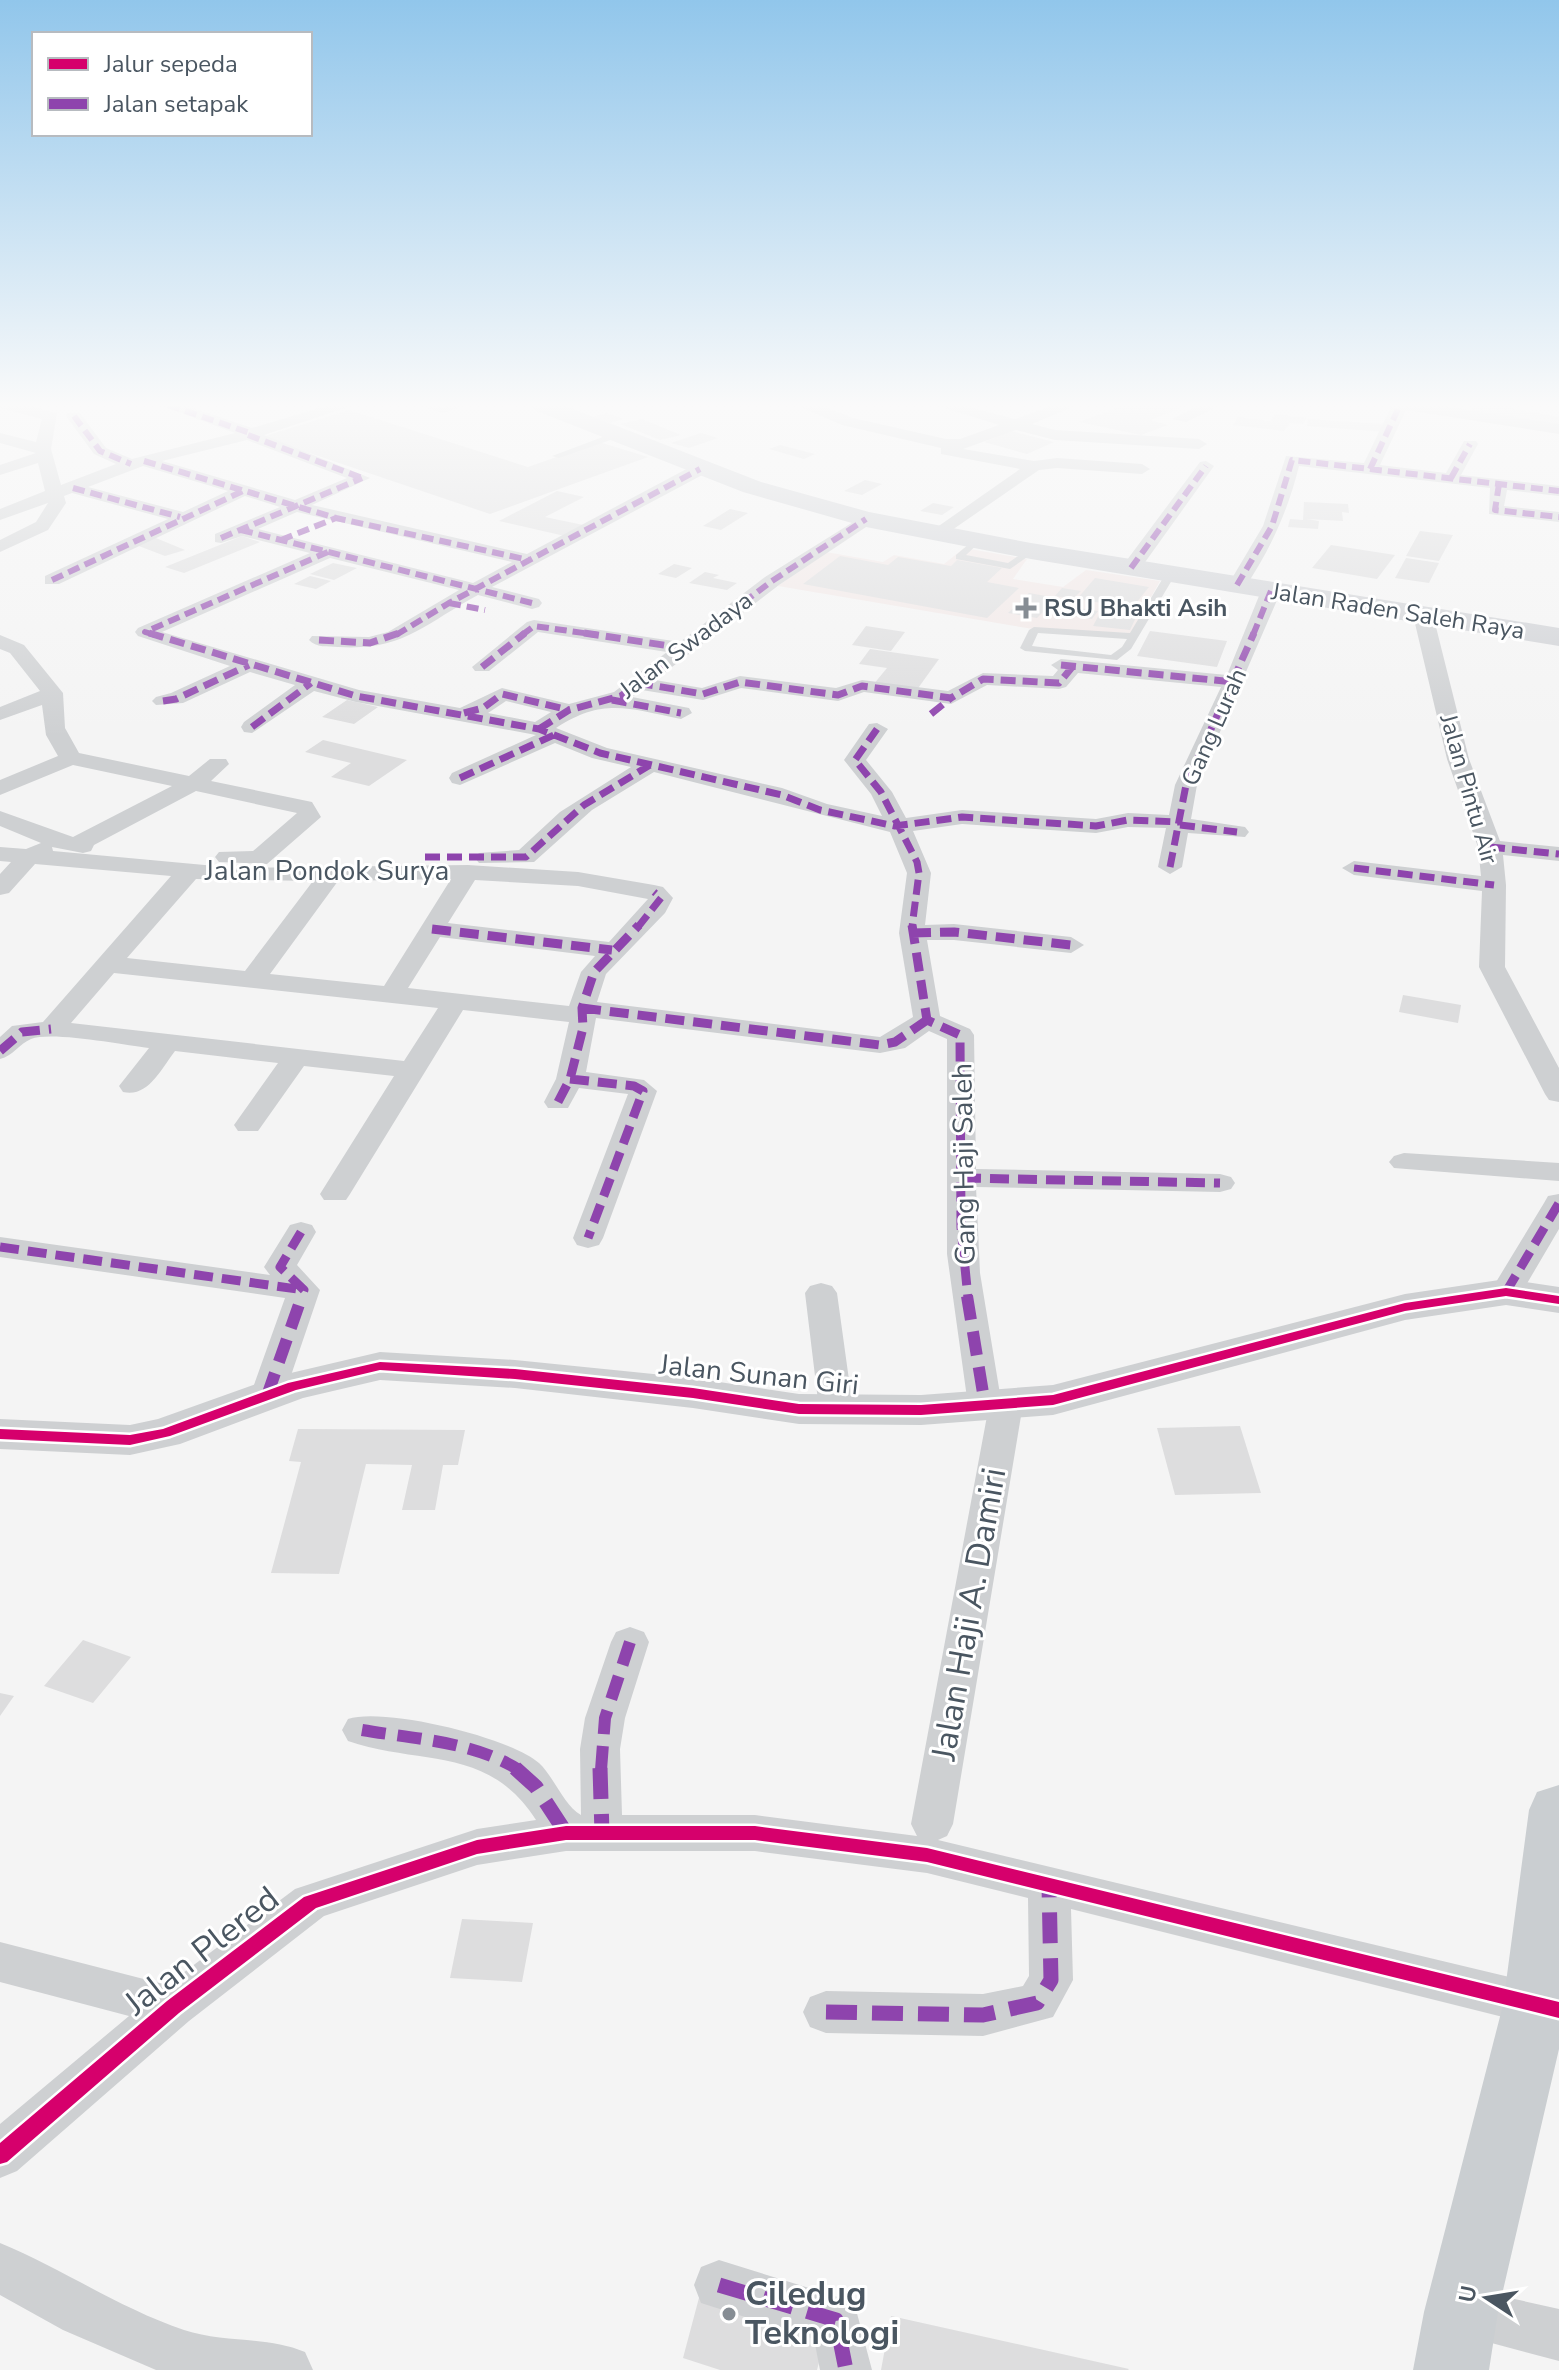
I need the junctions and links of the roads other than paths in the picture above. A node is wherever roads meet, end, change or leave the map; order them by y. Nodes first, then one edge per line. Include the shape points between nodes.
1 (49, 516) edge
2 (175, 516) edge
3 (183, 516) edge
4 (275, 516) edge
5 (327, 516) edge
6 (612, 516) edge
7 (854, 516) edge
8 (965, 516) edge
9 (1170, 516) edge
10 (1277, 516) edge
11 (180, 517) junction
12 (336, 518) junction
13 (866, 519) junction
14 (241, 530) junction
15 (939, 534) junction
16 (221, 538) dead end
17 (281, 540) junction
18 (0, 547) edge
19 (328, 552) junction
20 (529, 560) junction
21 (1131, 568) junction
22 (1170, 575) junction
23 (52, 580) dead end
24 (1237, 585) junction
25 (474, 590) junction
26 (1271, 591) junction
27 (449, 603) junction
28 (532, 603) dead end
29 (485, 610) dead end
30 (1423, 615) junction
31 (1133, 636) junction
32 (1559, 637) edge
33 (319, 640) dead end
34 (0, 642) edge
35 (683, 648) junction
36 (249, 665) junction
37 (482, 667) dead end
38 (1234, 682) junction
39 (311, 683) junction
40 (638, 683) junction
41 (53, 693) junction
42 (951, 698) junction
43 (612, 700) junction
44 (163, 701) dead end
45 (569, 710) junction
46 (681, 713) dead end
47 (0, 714) edge
48 (931, 714) dead end
49 (460, 715) junction
50 (252, 727) dead end
51 (877, 729) dead end
52 (548, 732) junction
53 (71, 758) junction
54 (218, 764) dead end
55 (650, 765) junction
56 (460, 778) dead end
57 (193, 784) junction
58 (0, 788) edge
59 (0, 818) edge
60 (1180, 824) junction
61 (895, 826) junction
62 (1237, 832) dead end
63 (67, 844) junction
64 (1490, 847) junction
65 (0, 854) edge
66 (1559, 854) edge
67 (29, 857) junction
68 (259, 859) junction
69 (1170, 867) dead end
70 (1354, 868) dead end
71 (190, 870) junction
72 (468, 872) junction
73 (332, 873) junction
74 (1494, 885) junction
75 (0, 888) edge
76 (432, 929) junction
77 (912, 933) junction
78 (1071, 945) dead end
79 (612, 950) junction
80 (107, 964) junction
81 (252, 980) junction
82 (391, 995) junction
83 (455, 1002) junction
84 (582, 1011) junction
85 (927, 1020) junction
86 (51, 1029) junction
87 (168, 1042) junction
88 (0, 1051) edge
89 (296, 1057) junction
90 (411, 1070) junction
91 (133, 1086) dead end
92 (1559, 1094) edge
93 (248, 1125) dead end
94 (1404, 1162) dead end
95 (1559, 1172) edge
96 (962, 1178) junction
97 (1220, 1183) dead end
98 (335, 1194) dead end
99 (1559, 1203) edge
100 (301, 1232) dead end
101 (588, 1238) dead end
102 (0, 1247) edge
103 (304, 1290) junction
104 (1506, 1292) junction
105 (821, 1293) dead end
106 (1559, 1300) edge
107 (267, 1396) junction
108 (996, 1404) junction
109 (836, 1409) junction
110 (0, 1434) edge
111 (630, 1642) dead end
112 (362, 1730) dead end
113 (932, 1824) dead end
114 (584, 1833) junction
115 (1558, 1835) edge
116 (1049, 1885) junction
117 (0, 1962) edge
118 (173, 2007) junction
119 (1547, 2008) edge
120 (826, 2012) dead end
121 (0, 2155) edge
122 (0, 2268) edge
123 (719, 2285) dead end
124 (1559, 2335) edge
125 (1456, 2341) edge
126 (287, 2370) edge
127 (846, 2370) edge

1 - 18 street via 42,526
2 - 11 street
3 - 11 street
4 - 14 street
5 - 12 street
6 - 20 street
7 - 13 main road, Jalan Raden Saleh Raya
8 - 15 street
9 - 21 street
10 - 24 street via 1265,546
11 - 23 street
12 - 17 street
12 - 20 street
13 - 15 main road, Jalan Raden Saleh Raya
13 - 35 street, Jalan Swadaya
14 - 16 street
14 - 17 street
15 - 21 main road, Jalan Raden Saleh Raya
17 - 19 street
19 - 25 street
19 - 36 street via 145,632
20 - 25 street
21 - 22 main road, Jalan Raden Saleh Raya
22 - 24 main road, Jalan Raden Saleh Raya
22 - 31 lane
24 - 26 main road, Jalan Raden Saleh Raya
25 - 27 street
25 - 28 street
26 - 30 main road, Jalan Raden Saleh Raya
26 - 38 street, Gang Lurah
27 - 29 street
27 - 33 street via 384,640
30 - 32 main road, Jalan Raden Saleh Raya
30 - 64 street, Jalan Pintu Air via 1458,759
31 - 31 lane via 1113,658 1025,648 1034,630
34 - 41 street via 17,649
35 - 37 street via 534,626
35 - 40 street, Jalan Swadaya
36 - 39 street
36 - 44 street
38 - 42 street via 1067,666 1059,683 983,679
38 - 60 street, Gang Lurah via 1186,785
39 - 49 street
39 - 50 street
40 - 42 street via 703,694 740,682 838,695 862,686
40 - 43 street, Jalan Swadaya
41 - 47 street
41 - 53 street via 56,741
42 - 48 street
43 - 45 street, Jalan Swadaya
43 - 46 street
45 - 49 street via 502,694 483,708
45 - 52 street, Jalan Swadaya
49 - 52 street
51 - 61 street via 855,760 881,792
52 - 55 street
52 - 56 street, Jalan Swadaya
53 - 57 street
53 - 58 street
54 - 57 street
55 - 61 street
55 - 68 street via 605,789 526,857
57 - 63 street
57 - 68 street via 304,807 309,817
59 - 63 street
60 - 61 street via 1128,820 1096,826 962,817
60 - 62 street
60 - 69 street, Gang Lurah
61 - 77 street via 919,873
63 - 67 street
63 - 68 street
64 - 66 street
64 - 74 street, Jalan Pintu Air
65 - 67 street, Jalan Pondok Surya
67 - 71 street, Jalan Pondok Surya
67 - 75 street
70 - 74 street
71 - 73 street, Jalan Pondok Surya via 237,875
71 - 80 street
72 - 73 street, Jalan Pondok Surya
72 - 76 street
72 - 79 street, Jalan Pondok Surya via 578,879 654,892 661,898 656,908
73 - 81 street
74 - 92 street, Jalan Pintu Air via 1492,967
76 - 79 street
76 - 82 street
77 - 78 street via 954,932
77 - 85 street
79 - 84 street via 594,972
80 - 81 street
80 - 86 street
81 - 82 street
82 - 83 street
83 - 84 street
83 - 90 street
84 - 85 street via 880,1045 895,1042
84 - 101 street via 583,1028 564,1090 634,1086 643,1091
85 - 96 street, Gang Haji Saleh via 960,1035 965,1077
86 - 87 street
86 - 88 street via 22,1032
87 - 89 street
87 - 91 street
89 - 90 street
89 - 93 street
90 - 98 street
94 - 95 street
96 - 97 street
96 - 108 street, Gang Haji Saleh via 963,1255
99 - 104 street
100 - 103 street via 280,1267
102 - 103 street
103 - 107 street
104 - 106 street, Jalan Sunan Giri
104 - 108 street, Jalan Sunan Giri via 1405,1307 1053,1400
105 - 109 street
107 - 109 street, Jalan Sunan Giri via 380,1366 428,1366
107 - 110 street, Jalan Sunan Giri via 165,1433 130,1440
108 - 109 street, Jalan Sunan Giri
108 - 113 street, Jalan Haji A. Damiri
111 - 114 street via 601,1741
112 - 114 street via 469,1751 514,1766
114 - 116 street, Jalan Plered via 755,1833 927,1855
114 - 118 street, Jalan Plered via 477,1847 310,1902
115 - 119 main road
116 - 119 street, Jalan Plered
116 - 120 street via 1051,1980 1037,2003 983,2015
117 - 118 street
118 - 121 street, Jalan Plered
119 - 125 main road
122 - 126 street via 81,2312 186,2357
123 - 127 street via 836,2320
124 - 125 street

